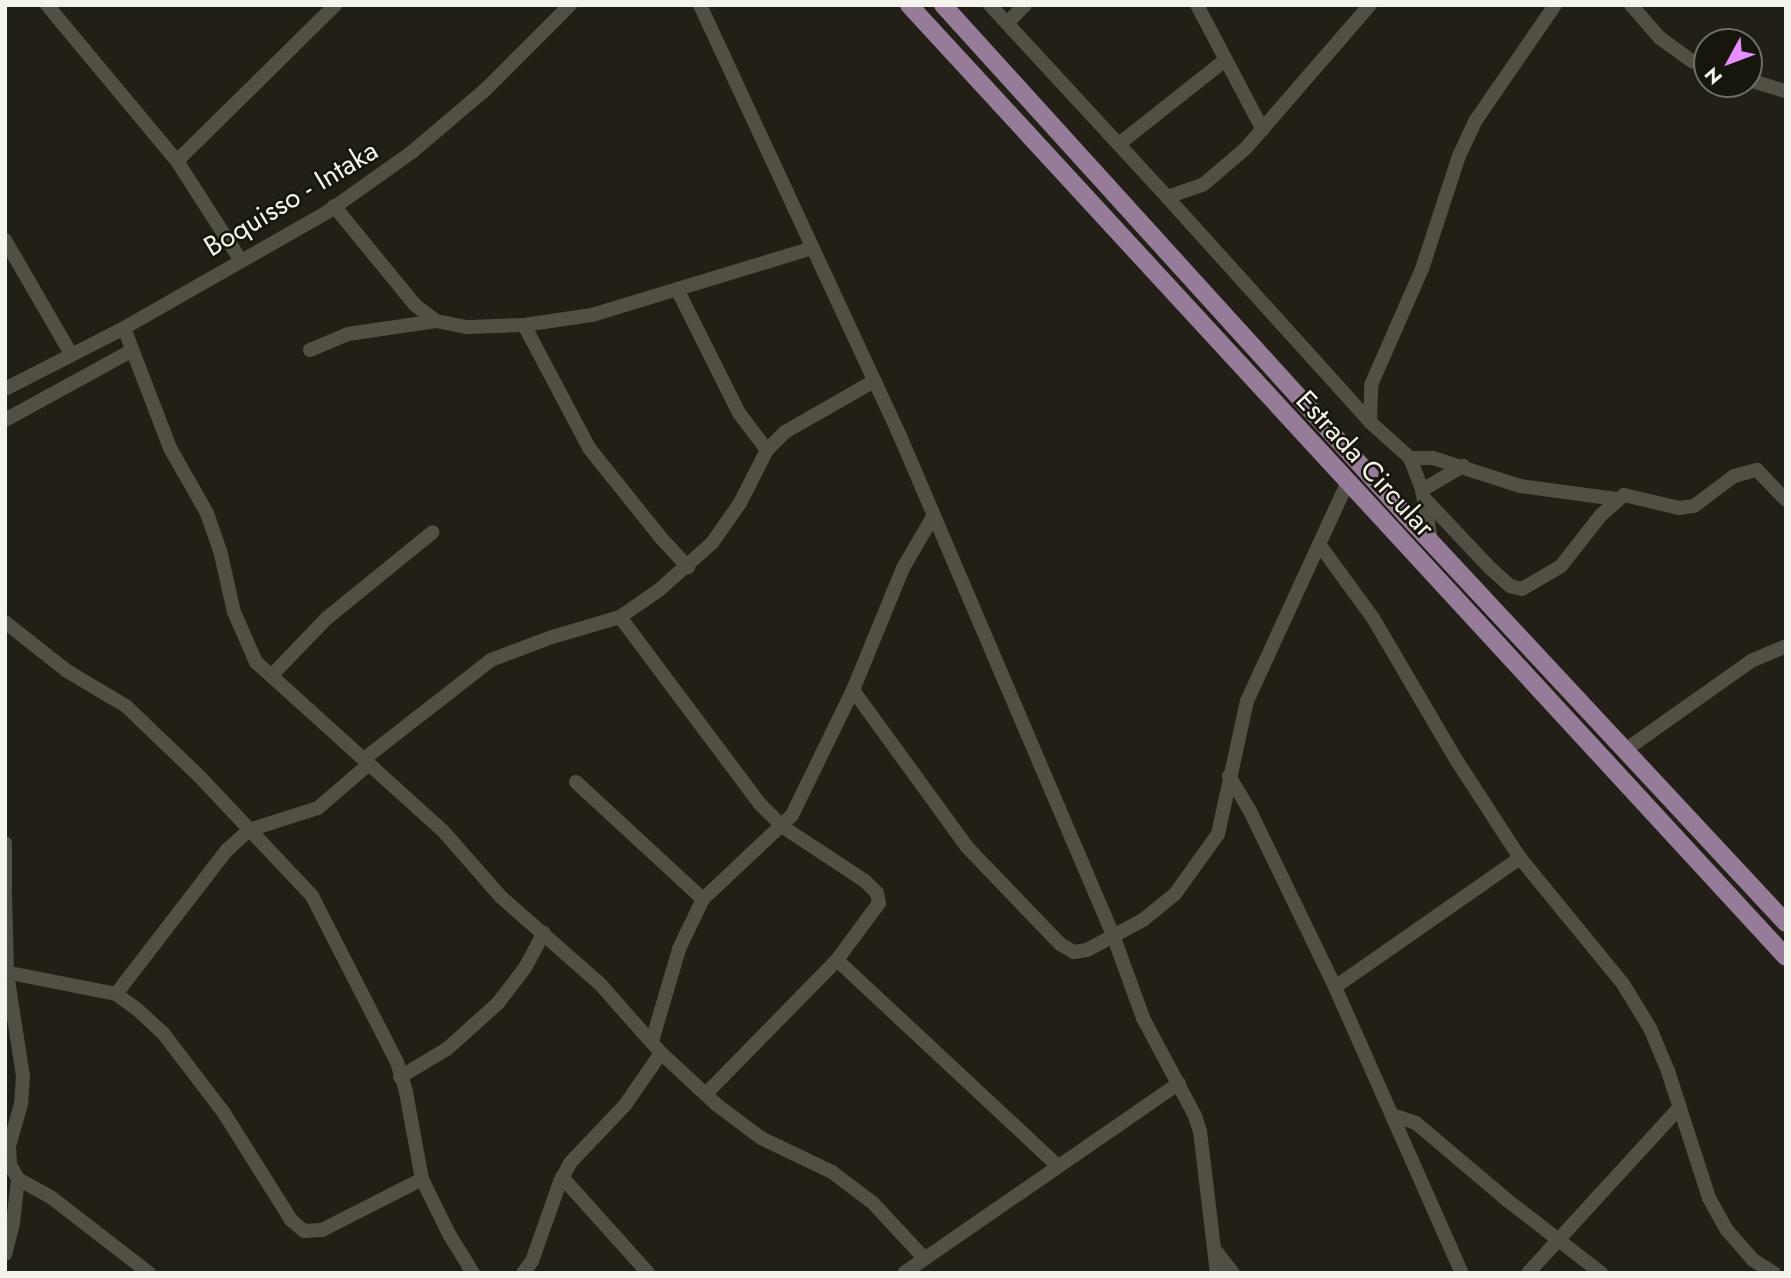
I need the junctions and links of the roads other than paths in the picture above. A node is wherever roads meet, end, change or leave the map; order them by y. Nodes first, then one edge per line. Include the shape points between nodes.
1 (47, 5) edge
2 (335, 5) edge
3 (570, 5) edge
4 (700, 5) edge
5 (909, 5) edge
6 (943, 5) edge
7 (990, 5) edge
8 (1025, 5) edge
9 (1197, 5) edge
10 (1370, 5) edge
11 (1555, 5) edge
12 (1631, 5) edge
13 (1007, 23) junction
14 (1225, 60) junction
15 (1693, 61) edge
16 (1763, 84) edge
17 (1786, 90) edge
18 (1264, 130) junction
19 (1119, 144) junction
20 (177, 161) junction
21 (1167, 197) junction
22 (334, 206) junction
23 (5, 240) edge
24 (812, 248) junction
25 (240, 259) junction
26 (677, 289) junction
27 (436, 321) junction
28 (524, 325) junction
29 (124, 328) junction
30 (310, 350) dead end
31 (131, 351) junction
32 (71, 354) junction
33 (874, 381) junction
34 (1371, 385) junction
35 (5, 389) edge
36 (1346, 395) junction
37 (5, 420) edge
38 (1370, 422) junction
39 (767, 450) junction
40 (1410, 458) junction
41 (1464, 466) junction
42 (1347, 484) junction
43 (1423, 494) junction
44 (1616, 499) junction
45 (1786, 500) edge
46 (934, 515) junction
47 (433, 532) dead end
48 (1431, 539) junction
49 (1320, 544) junction
50 (688, 566) junction
51 (620, 617) junction
52 (5, 622) edge
53 (1786, 646) edge
54 (271, 676) junction
55 (853, 690) junction
56 (1624, 751) junction
57 (366, 762) junction
58 (1229, 776) junction
59 (576, 782) dead end
60 (783, 827) junction
61 (249, 830) junction
62 (5, 844) edge
63 (1520, 858) junction
64 (5, 892) edge
65 (703, 899) junction
66 (1786, 923) edge
67 (544, 933) junction
68 (1113, 935) junction
69 (1786, 957) edge
70 (836, 960) junction
71 (6, 972) edge
72 (1335, 987) junction
73 (116, 994) junction
74 (657, 1047) junction
75 (400, 1077) junction
76 (1179, 1083) junction
77 (706, 1094) junction
78 (1679, 1108) junction
79 (1394, 1115) junction
80 (7, 1144) edge
81 (1056, 1166) junction
82 (562, 1177) junction
83 (18, 1179) junction
84 (422, 1179) junction
85 (1559, 1240) junction
86 (1214, 1249) junction
87 (5, 1254) edge
88 (925, 1259) junction
89 (149, 1273) edge
90 (473, 1273) edge
91 (523, 1273) edge
92 (648, 1273) edge
93 (904, 1273) edge
94 (1217, 1273) edge
95 (1233, 1273) edge
96 (1462, 1273) edge
97 (1528, 1273) edge
98 (1601, 1273) edge
99 (1774, 1273) edge

1 - 20 street
2 - 20 street
3 - 22 street, Boquisso - Intaka via 486,89
4 - 24 street
5 - 42 main road, Estrada Circular
6 - 48 main road, Estrada Circular
7 - 13 street
8 - 13 street
9 - 14 street
10 - 18 street
11 - 34 street via 1502,79 1459,156 1422,269
12 - 15 street via 1660,38
13 - 19 street
14 - 18 street
14 - 19 street
16 - 17 street
18 - 21 street via 1204,184
19 - 21 street
20 - 25 street
21 - 36 street
22 - 25 street, Boquisso - Intaka
22 - 27 street via 415,304
23 - 32 street
24 - 26 street
24 - 33 street
25 - 29 street, Boquisso - Intaka
26 - 28 street via 592,316
26 - 39 street via 739,413
27 - 28 street via 468,327
27 - 30 street via 348,334
28 - 50 street via 589,448
29 - 31 street
29 - 32 street, Boquisso - Intaka
31 - 37 street
31 - 54 street via 170,448 207,513 246,643
32 - 35 street, Boquisso - Intaka
33 - 39 street via 797,423
33 - 46 street
34 - 36 street
34 - 38 street
36 - 38 street
38 - 40 street
39 - 50 street via 740,503 712,543
40 - 41 street
40 - 43 street
41 - 43 street
41 - 44 street via 1520,486
42 - 49 street
42 - 69 main road, Estrada Circular
43 - 44 street via 1490,568 1510,586 1522,589 1561,566
43 - 48 street
44 - 45 street via 1638,496 1679,508 1694,506 1734,476 1757,470
46 - 55 street via 903,568
46 - 68 street
47 - 54 street via 327,618
48 - 56 main road, Estrada Circular
49 - 58 street via 1251,691
49 - 63 street via 1373,618
50 - 51 street
51 - 57 street via 491,660
51 - 60 street via 743,783
52 - 61 street via 66,671 126,706
53 - 56 street via 1751,661
54 - 57 street
55 - 60 street via 803,796
55 - 68 street via 967,847 1060,944 1074,952 1087,950
56 - 66 main road, Estrada Circular
57 - 61 street via 317,808
57 - 67 street via 444,832 500,897
58 - 68 street via 1218,834 1175,894 1143,920
58 - 72 street
59 - 65 street
60 - 65 street
60 - 70 street via 877,893 875,911
61 - 73 street via 227,850
61 - 75 street via 312,896 392,1051
62 - 64 street
63 - 72 street
63 - 78 street via 1623,984 1650,1028
64 - 71 street
65 - 74 street via 679,949
67 - 74 street via 600,984
67 - 75 street via 498,1003 447,1049
68 - 76 street via 1143,1018
70 - 77 street
70 - 81 street
71 - 73 street
71 - 80 street via 23,1076 21,1104
72 - 79 street
73 - 84 street via 163,1033 223,1113 291,1220 304,1231 322,1230
74 - 77 street
74 - 82 street via 625,1105
75 - 84 street
76 - 81 street
76 - 86 street via 1200,1131
77 - 88 street via 752,1132 832,1172 873,1203
78 - 85 street
78 - 99 street via 1709,1198 1727,1230 1753,1259
79 - 85 street via 1416,1124
79 - 96 street
80 - 83 street
81 - 88 street
82 - 91 street via 532,1261
82 - 92 street
83 - 87 street
83 - 89 street via 52,1198
84 - 90 street
85 - 97 street
85 - 98 street
86 - 94 street
86 - 95 street
88 - 93 street

